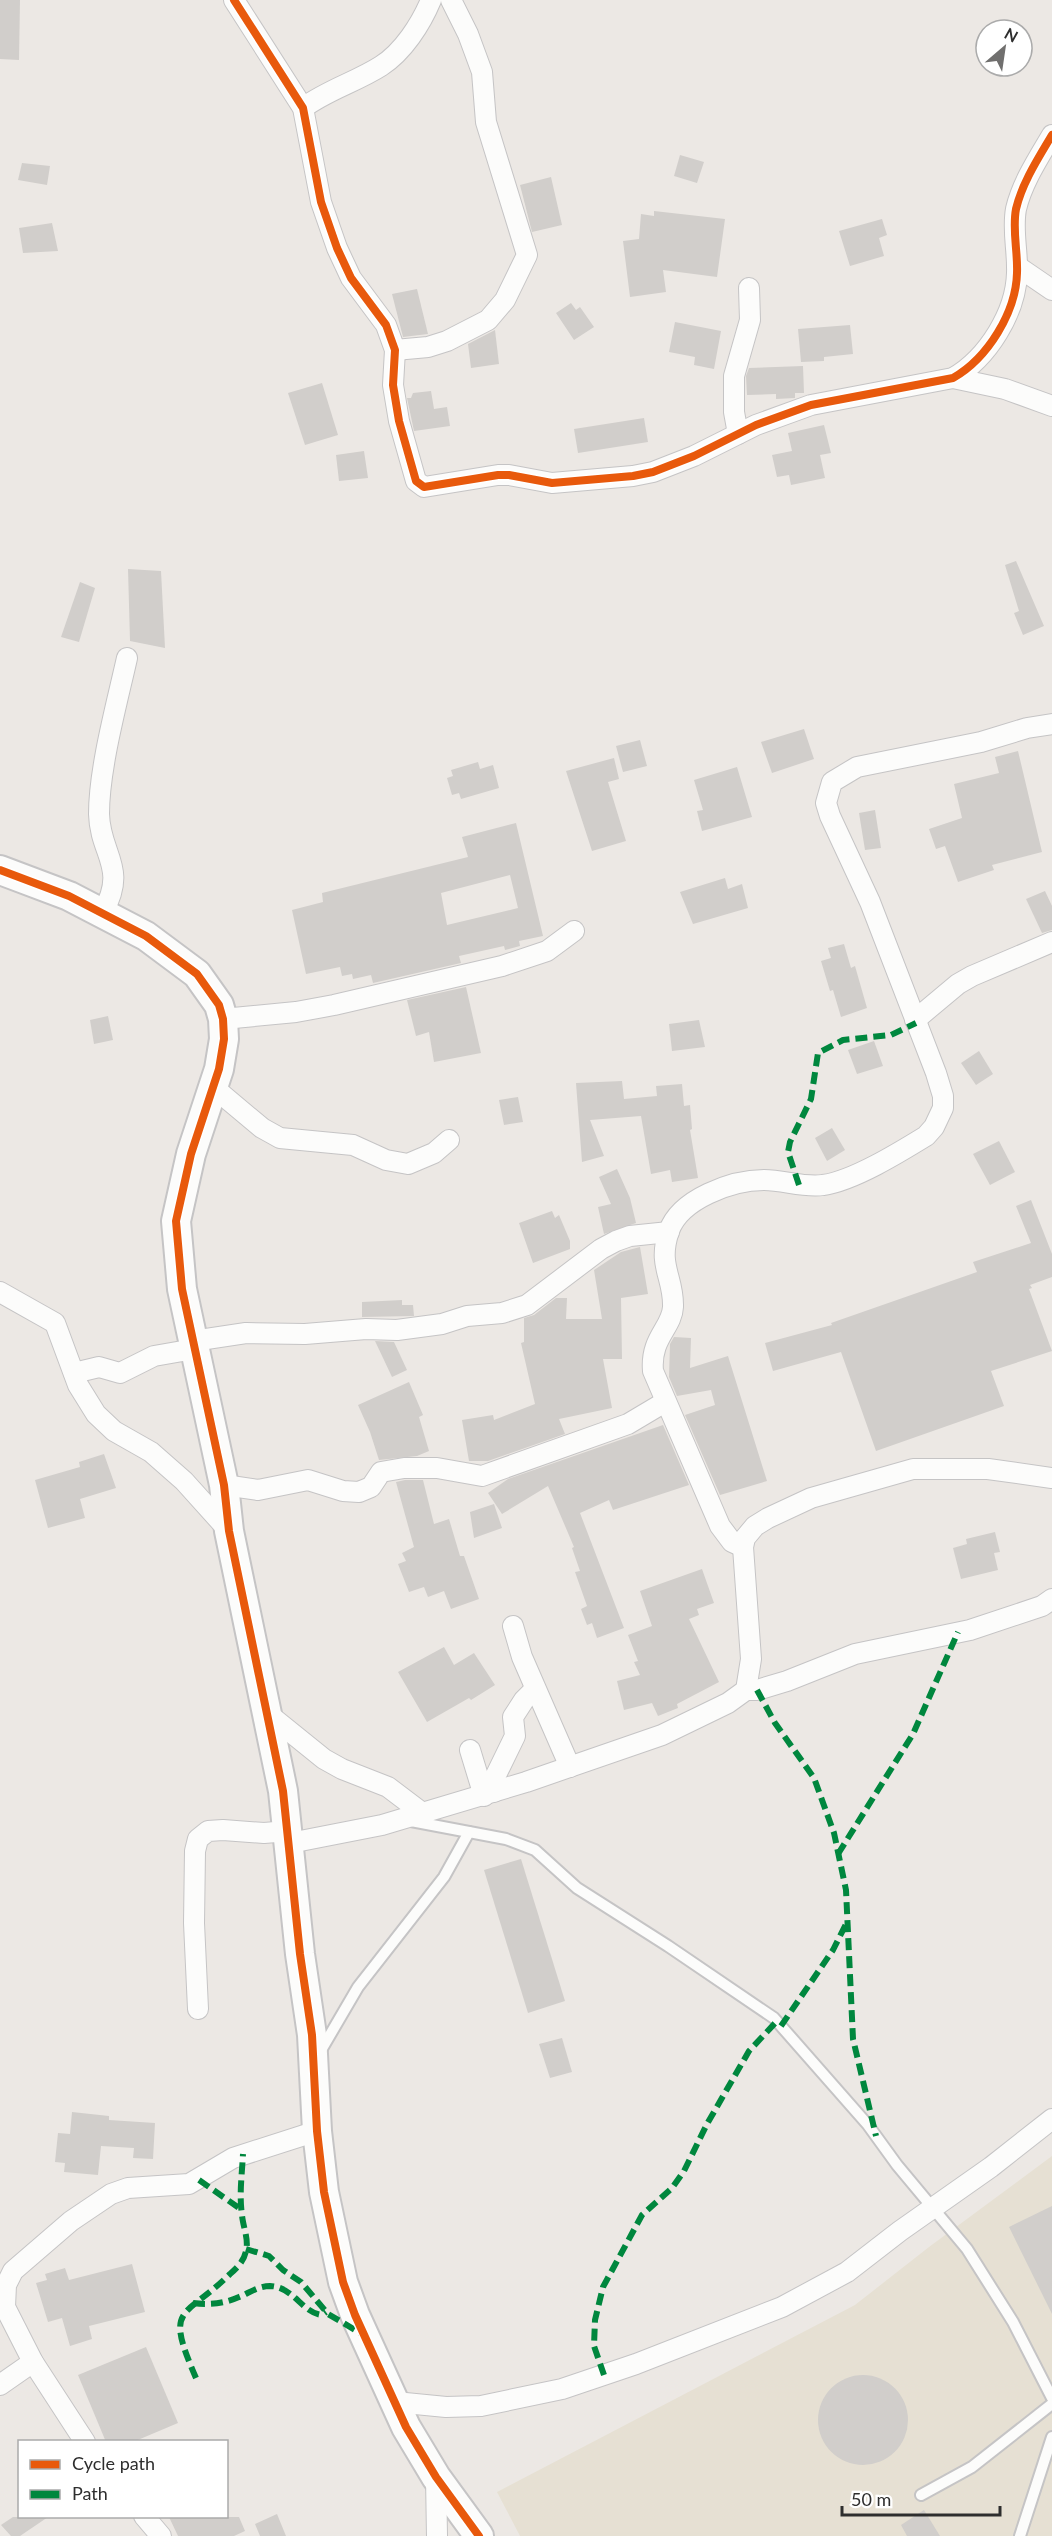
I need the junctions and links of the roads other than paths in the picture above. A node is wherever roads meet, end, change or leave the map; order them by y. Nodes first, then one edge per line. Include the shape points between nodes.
1 (234, 0) edge
2 (431, 0) edge
3 (451, 0) edge
4 (303, 108) junction
5 (1052, 135) edge
6 (1017, 266) junction
7 (749, 288) dead end
8 (1052, 290) edge
9 (395, 350) junction
10 (953, 378) junction
11 (1052, 406) edge
12 (738, 434) junction
13 (127, 658) dead end
14 (1052, 724) edge
15 (0, 870) edge
16 (103, 912) junction
17 (574, 931) dead end
18 (1052, 942) edge
19 (223, 1019) junction
20 (915, 1020) junction
21 (213, 1087) junction
22 (448, 1140) dead end
23 (669, 1232) junction
24 (0, 1292) edge
25 (194, 1345) junction
26 (74, 1373) junction
27 (665, 1402) junction
28 (1051, 1484) edge
29 (224, 1485) junction
30 (229, 1531) junction
31 (743, 1547) junction
32 (1052, 1599) edge
33 (513, 1626) dead end
34 (535, 1689) junction
35 (746, 1690) junction
36 (267, 1713) junction
37 (470, 1750) dead end
38 (570, 1767) junction
39 (489, 1794) junction
40 (421, 1812) junction
41 (402, 1819) junction
42 (469, 1832) junction
43 (289, 1837) junction
44 (198, 2009) dead end
45 (314, 2061) junction
46 (1052, 2119) edge
47 (316, 2131) junction
48 (933, 2208) junction
49 (33, 2362) junction
50 (0, 2385) edge
51 (1052, 2398) edge
52 (395, 2402) junction
53 (1052, 2404) edge
54 (1052, 2437) edge
55 (84, 2440) edge
56 (436, 2477) junction
57 (921, 2495) dead end
58 (145, 2518) edge
59 (161, 2536) edge
60 (437, 2536) edge
61 (479, 2536) edge
62 (1020, 2536) edge

1 - 4 street
2 - 4 street via 389,60
3 - 9 street via 482,72 486,122 527,255 492,317 447,341
4 - 9 street via 321,202 337,248 351,278 387,325
5 - 6 street via 1016,209
6 - 8 street
6 - 10 street via 1016,294 1003,322 977,360
7 - 12 street via 750,320 734,376
9 - 12 street via 393,385 399,421 416,481 424,487 498,475 552,483 633,476 694,456
10 - 11 street via 1005,389
10 - 12 street via 811,405
13 - 16 street via 99,814 114,878
14 - 20 street via 857,766 832,782 826,803 830,816 870,902
15 - 16 street
16 - 19 street via 146,936 198,974 219,1005
17 - 19 street via 547,951 502,966 334,1005
18 - 20 street via 972,976
19 - 21 street via 224,1039
20 - 23 street via 942,1096 940,1116 926,1136 841,1181 822,1185 765,1180 715,1191 682,1209
21 - 22 street via 256,1124 280,1138 353,1145 386,1161 408,1164 434,1153
21 - 25 street via 191,1154 176,1221 182,1288
23 - 25 street via 616,1241 527,1305 502,1313 466,1316 425,1328 246,1333
23 - 27 street via 664,1253 673,1311 655,1343 652,1361
24 - 26 street via 55,1323
25 - 26 street via 154,1356 120,1372 99,1367
25 - 29 street
26 - 30 street via 88,1403 104,1423 151,1452
27 - 29 street via 628,1424 482,1476 437,1468 392,1470 381,1472 371,1487 359,1492 308,1480 258,1490
27 - 31 street via 720,1526 726,1537
28 - 31 street via 988,1469 913,1469 811,1498 755,1526
29 - 30 street
30 - 36 street
31 - 35 street via 751,1659
32 - 35 street via 1042,1606 970,1630 855,1654 788,1681
33 - 34 street
34 - 38 street
34 - 39 street via 513,1718 514,1736
35 - 38 street via 706,1716
36 - 40 street via 324,1759 388,1787
36 - 43 street
37 - 39 street
38 - 39 street
39 - 40 street
40 - 41 street
41 - 42 lane
41 - 43 street via 382,1826
42 - 45 lane via 444,1877 358,1987
42 - 48 lane via 535,1850 577,1888 774,2018 868,2125
43 - 44 street via 223,1830 208,1832 198,1839 194,1923
43 - 45 street
45 - 47 street
46 - 48 street
47 - 49 street via 233,2158 189,2184 128,2188 111,2194 30,2254 9,2278 4,2301
47 - 52 street via 324,2192 344,2282
48 - 51 lane via 967,2249 1013,2322
48 - 52 street via 847,2272 810,2293 636,2364 562,2389 481,2406
49 - 50 street
49 - 55 street
52 - 56 street
53 - 57 lane via 972,2467
54 - 62 lane
56 - 60 street
56 - 61 street
58 - 59 street

